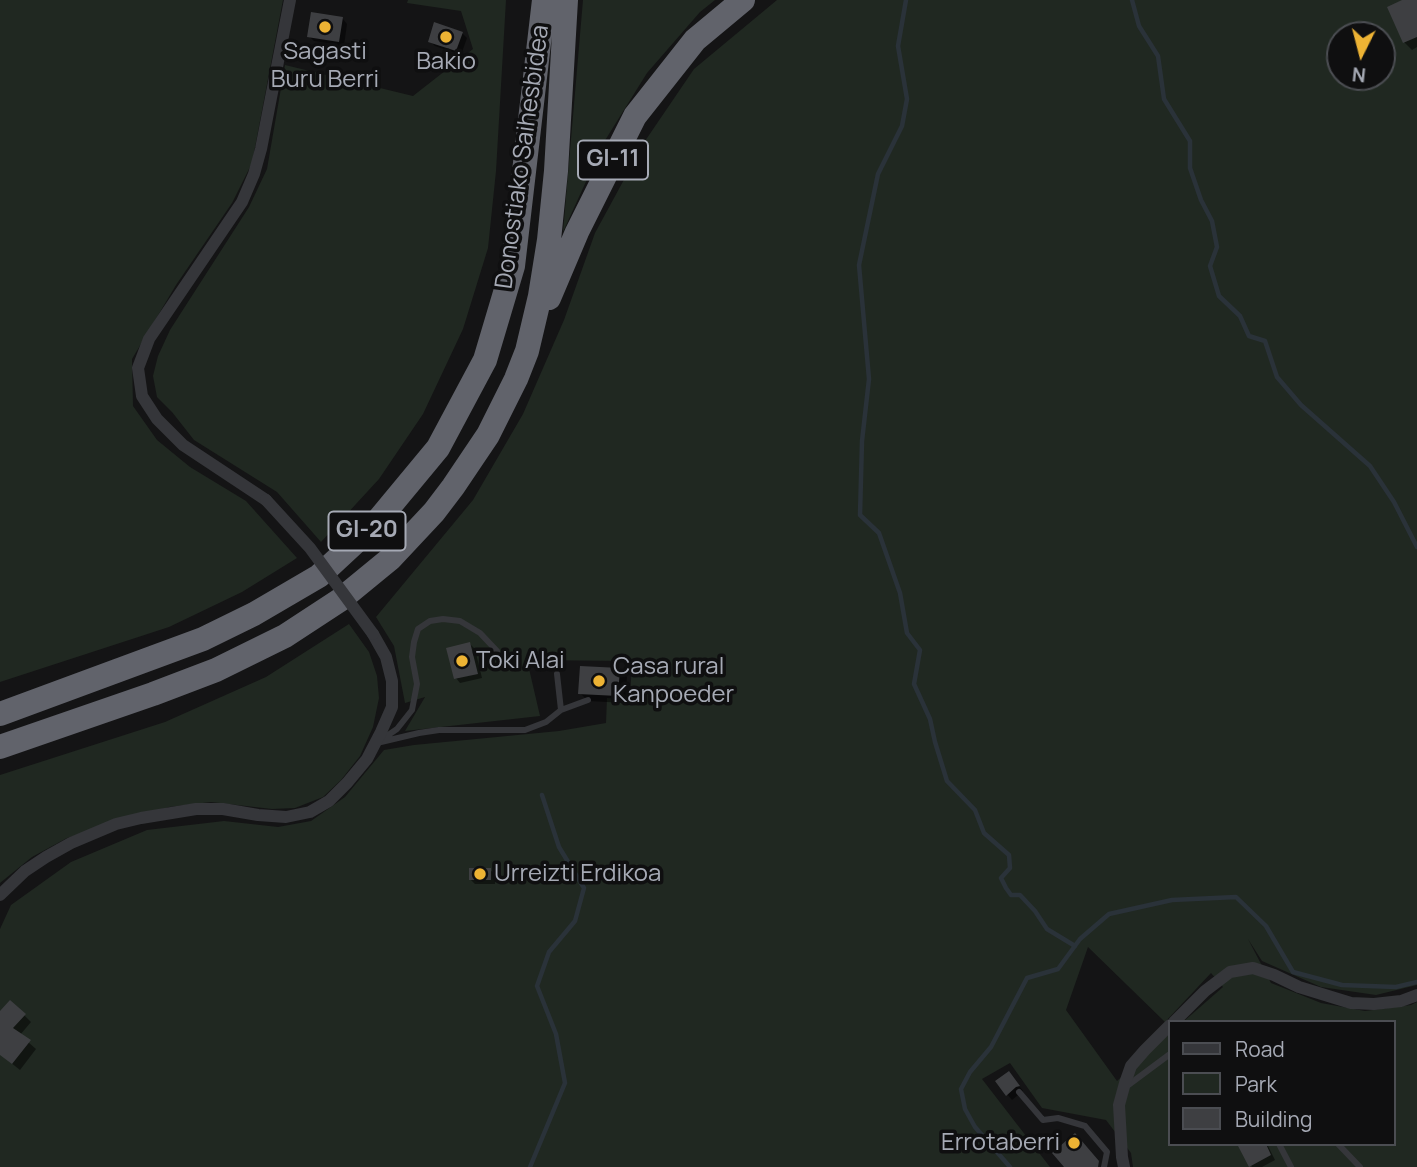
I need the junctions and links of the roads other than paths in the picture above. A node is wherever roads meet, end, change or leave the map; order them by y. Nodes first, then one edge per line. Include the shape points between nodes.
1 (290, 0) edge
2 (530, 0) edge
3 (544, 0) edge
4 (566, 0) edge
5 (743, 0) edge
6 (526, 160) junction
7 (527, 351) junction
8 (497, 650) dead end
9 (557, 674) dead end
10 (588, 701) dead end
11 (561, 710) junction
12 (0, 714) edge
13 (375, 743) junction
14 (0, 747) edge
15 (0, 895) edge
16 (1417, 995) edge
17 (1175, 1020) edge
18 (1168, 1027) edge
19 (1168, 1055) edge
20 (1123, 1090) junction
21 (1019, 1092) dead end
22 (1280, 1146) edge
23 (1340, 1146) edge
24 (1104, 1167) edge
25 (1124, 1167) edge
26 (1291, 1167) edge
27 (1360, 1167) edge

1 - 13 street, bridge via 254,174 242,202 149,339 138,368 142,396 157,419 183,445 266,500 310,548 373,634 392,681 392,707
2 - 6 highway
3 - 6 highway, Donostiako Saihesbidea / GI-20
4 - 7 highway, Donostiako Saihesbidea / GI-20 via 550,240
5 - 7 highway, GI-11 via 695,40 635,116 577,232
6 - 12 highway, Donostiako Saihesbidea / GI-20 via 513,266 485,360 438,449 375,524 318,576 254,614 203,639
7 - 14 highway, Donostiako Saihesbidea / GI-20 via 503,408 453,487 405,544 340,600 285,636 216,670
8 - 13 lane via 460,621 430,621 418,629 412,657 416,684 412,710 397,729
9 - 11 lane
10 - 11 lane
11 - 13 lane via 525,730 439,730
13 - 15 street via 347,783 310,812 286,817 196,809 116,824 46,857
16 - 17 street via 1401,1001 1350,1003 1253,968 1230,972
18 - 20 street via 1131,1066
19 - 20 lane
20 - 25 street via 1119,1105
21 - 24 lane via 1043,1120 1058,1118 1085,1126 1107,1152
22 - 26 lane
23 - 27 lane

